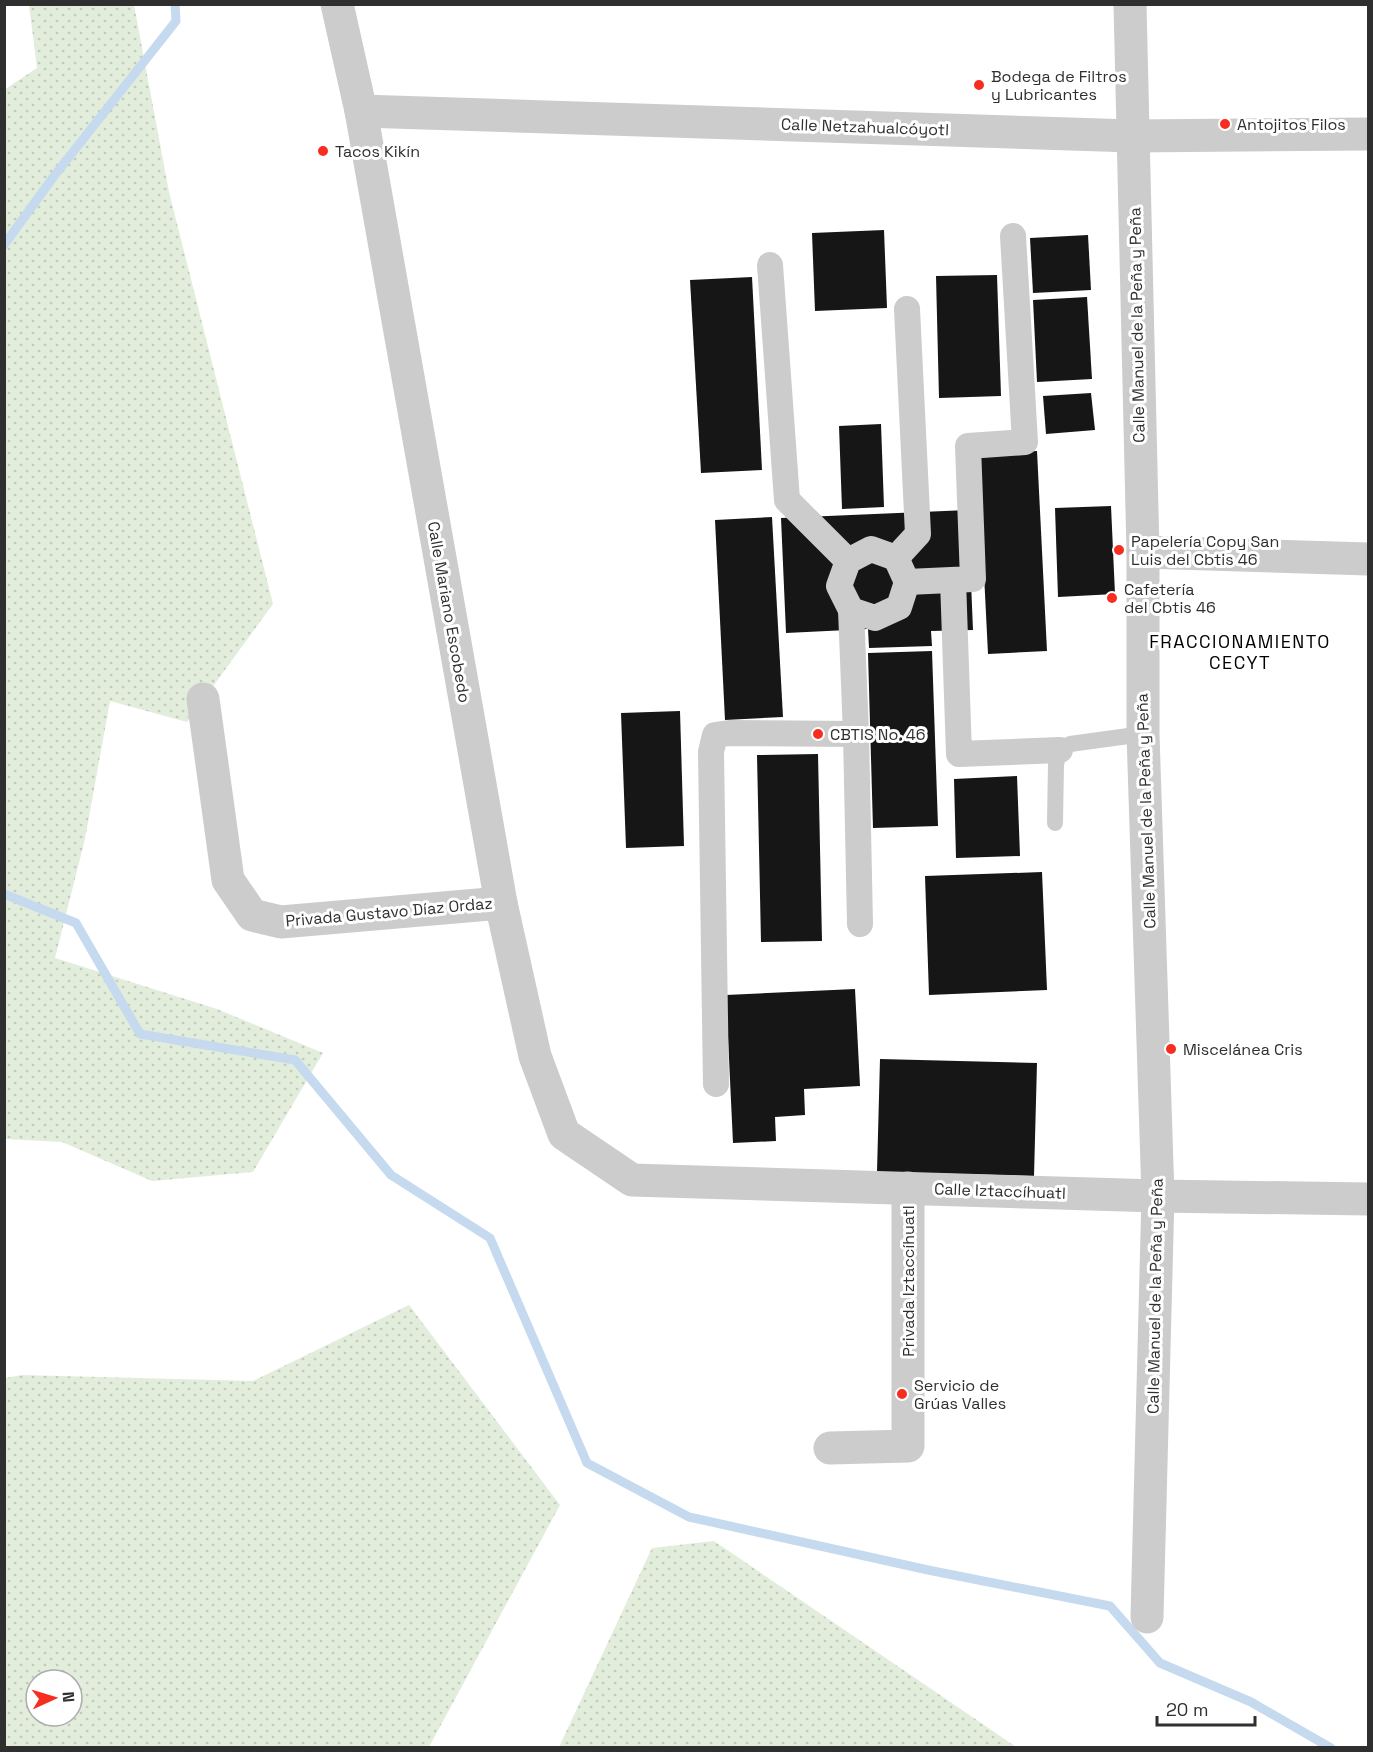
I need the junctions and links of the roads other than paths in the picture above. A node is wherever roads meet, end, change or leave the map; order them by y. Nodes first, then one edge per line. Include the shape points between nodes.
1 (337, 4) edge
2 (1130, 4) edge
3 (361, 111) junction
4 (1368, 134) edge
5 (1132, 136) junction
6 (1013, 236) dead end
7 (770, 265) dead end
8 (907, 309) dead end
9 (1143, 552) junction
10 (896, 558) junction
11 (1368, 559) edge
12 (848, 561) junction
13 (953, 580) junction
14 (908, 582) junction
15 (850, 610) junction
16 (203, 699) dead end
17 (1143, 734) junction
18 (856, 735) junction
19 (1060, 750) junction
20 (1055, 823) dead end
21 (501, 903) junction
22 (860, 924) dead end
23 (716, 1084) dead end
24 (632, 1180) joint
25 (908, 1188) junction
26 (1158, 1196) junction
27 (1368, 1198) edge
28 (830, 1448) dead end
29 (1147, 1617) dead end

1 - 3 street, Calle Mariano Escobedo
2 - 5 street, Calle Manuel de la Peña y Peña
3 - 5 street, Calle Netzahualcóyotl
3 - 21 street, Calle Mariano Escobedo
4 - 5 street, Calle Netzahualcóyotl
5 - 9 street, Calle Manuel de la Peña y Peña
6 - 13 street via 1025,441 968,446 973,579
7 - 12 street via 787,500
8 - 10 street via 918,534
9 - 11 street
9 - 17 street, Calle Manuel de la Peña y Peña
10 - 12 street via 871,549
10 - 14 street
12 - 15 street via 839,586
13 - 14 street
13 - 19 street via 959,754
14 - 15 street via 899,607 875,618
15 - 18 street
16 - 21 street, Privada Gustavo Díaz Ordaz via 228,880 252,915 281,922
17 - 19 lane via 1070,744
17 - 26 street, Calle Manuel de la Peña y Peña
18 - 22 street
18 - 23 street via 715,735 711,752
19 - 20 lane via 1056,764
21 - 24 street, Calle Mariano Escobedo via 536,1056 564,1134
24 - 25 street, Calle Iztaccíhuatl
25 - 26 street, Calle Iztaccíhuatl
25 - 28 street, Privada Iztaccíhuatl via 908,1446
26 - 27 street, Calle Iztaccíhuatl
26 - 29 street, Calle Manuel de la Peña y Peña

